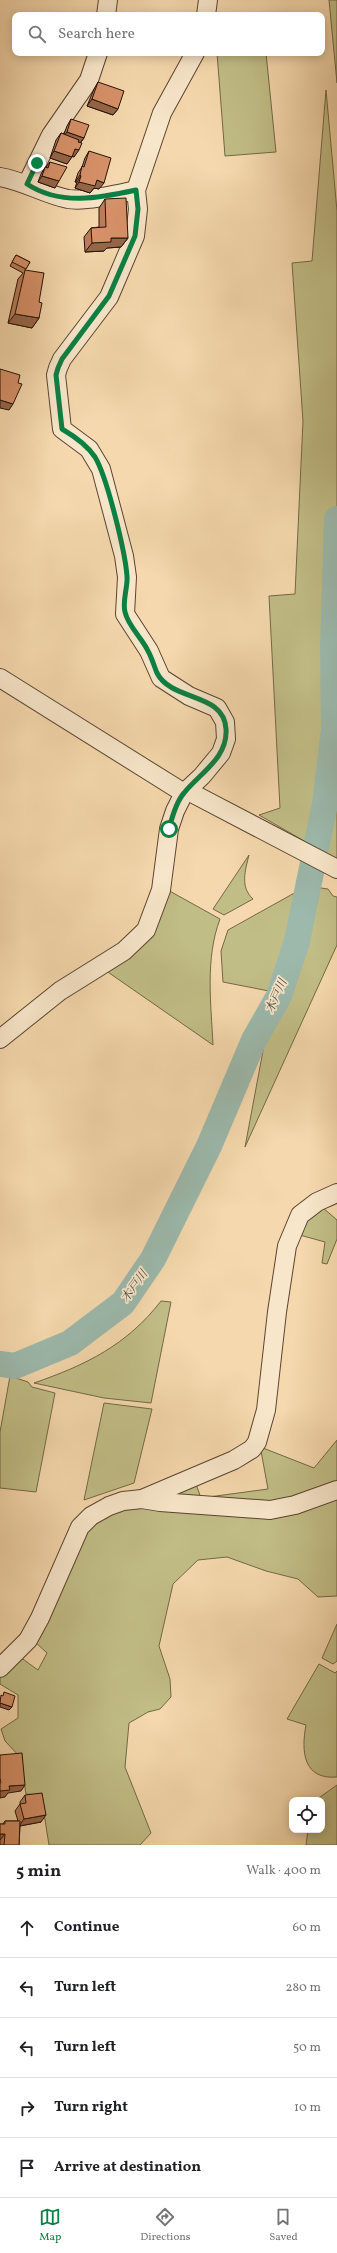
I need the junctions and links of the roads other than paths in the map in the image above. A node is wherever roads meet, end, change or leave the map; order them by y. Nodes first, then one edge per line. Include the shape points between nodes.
1 (108, 0) edge
2 (208, 0) edge
3 (106, 12) edge
4 (206, 12) edge
5 (97, 56) edge
6 (193, 56) edge
7 (0, 177) edge
8 (27, 184) junction
9 (136, 190) junction
10 (0, 678) edge
11 (185, 792) junction
12 (337, 869) edge
13 (0, 1039) edge
14 (337, 1193) edge
15 (337, 1490) edge
16 (142, 1499) junction
17 (0, 1668) edge

1 - 3 street
2 - 4 street
5 - 8 street via 89,80 51,135
6 - 9 street via 162,113
7 - 8 street
8 - 9 street via 70,199
9 - 11 street via 138,209 135,236 109,296 62,359 56,375 62,429 89,449 101,469 105,482 128,577 125,614 149,651 161,678 190,696 218,708 225,722 226,739 221,752
10 - 11 street
11 - 12 street
11 - 13 street via 169,829 162,890 146,930 124,951 60,991
14 - 16 street via 312,1204 300,1215 287,1246 277,1312 270,1392 258,1442 234,1460
15 - 16 street via 294,1506 270,1510
16 - 17 street via 123,1501 110,1506 92,1516 80,1527 28,1640

